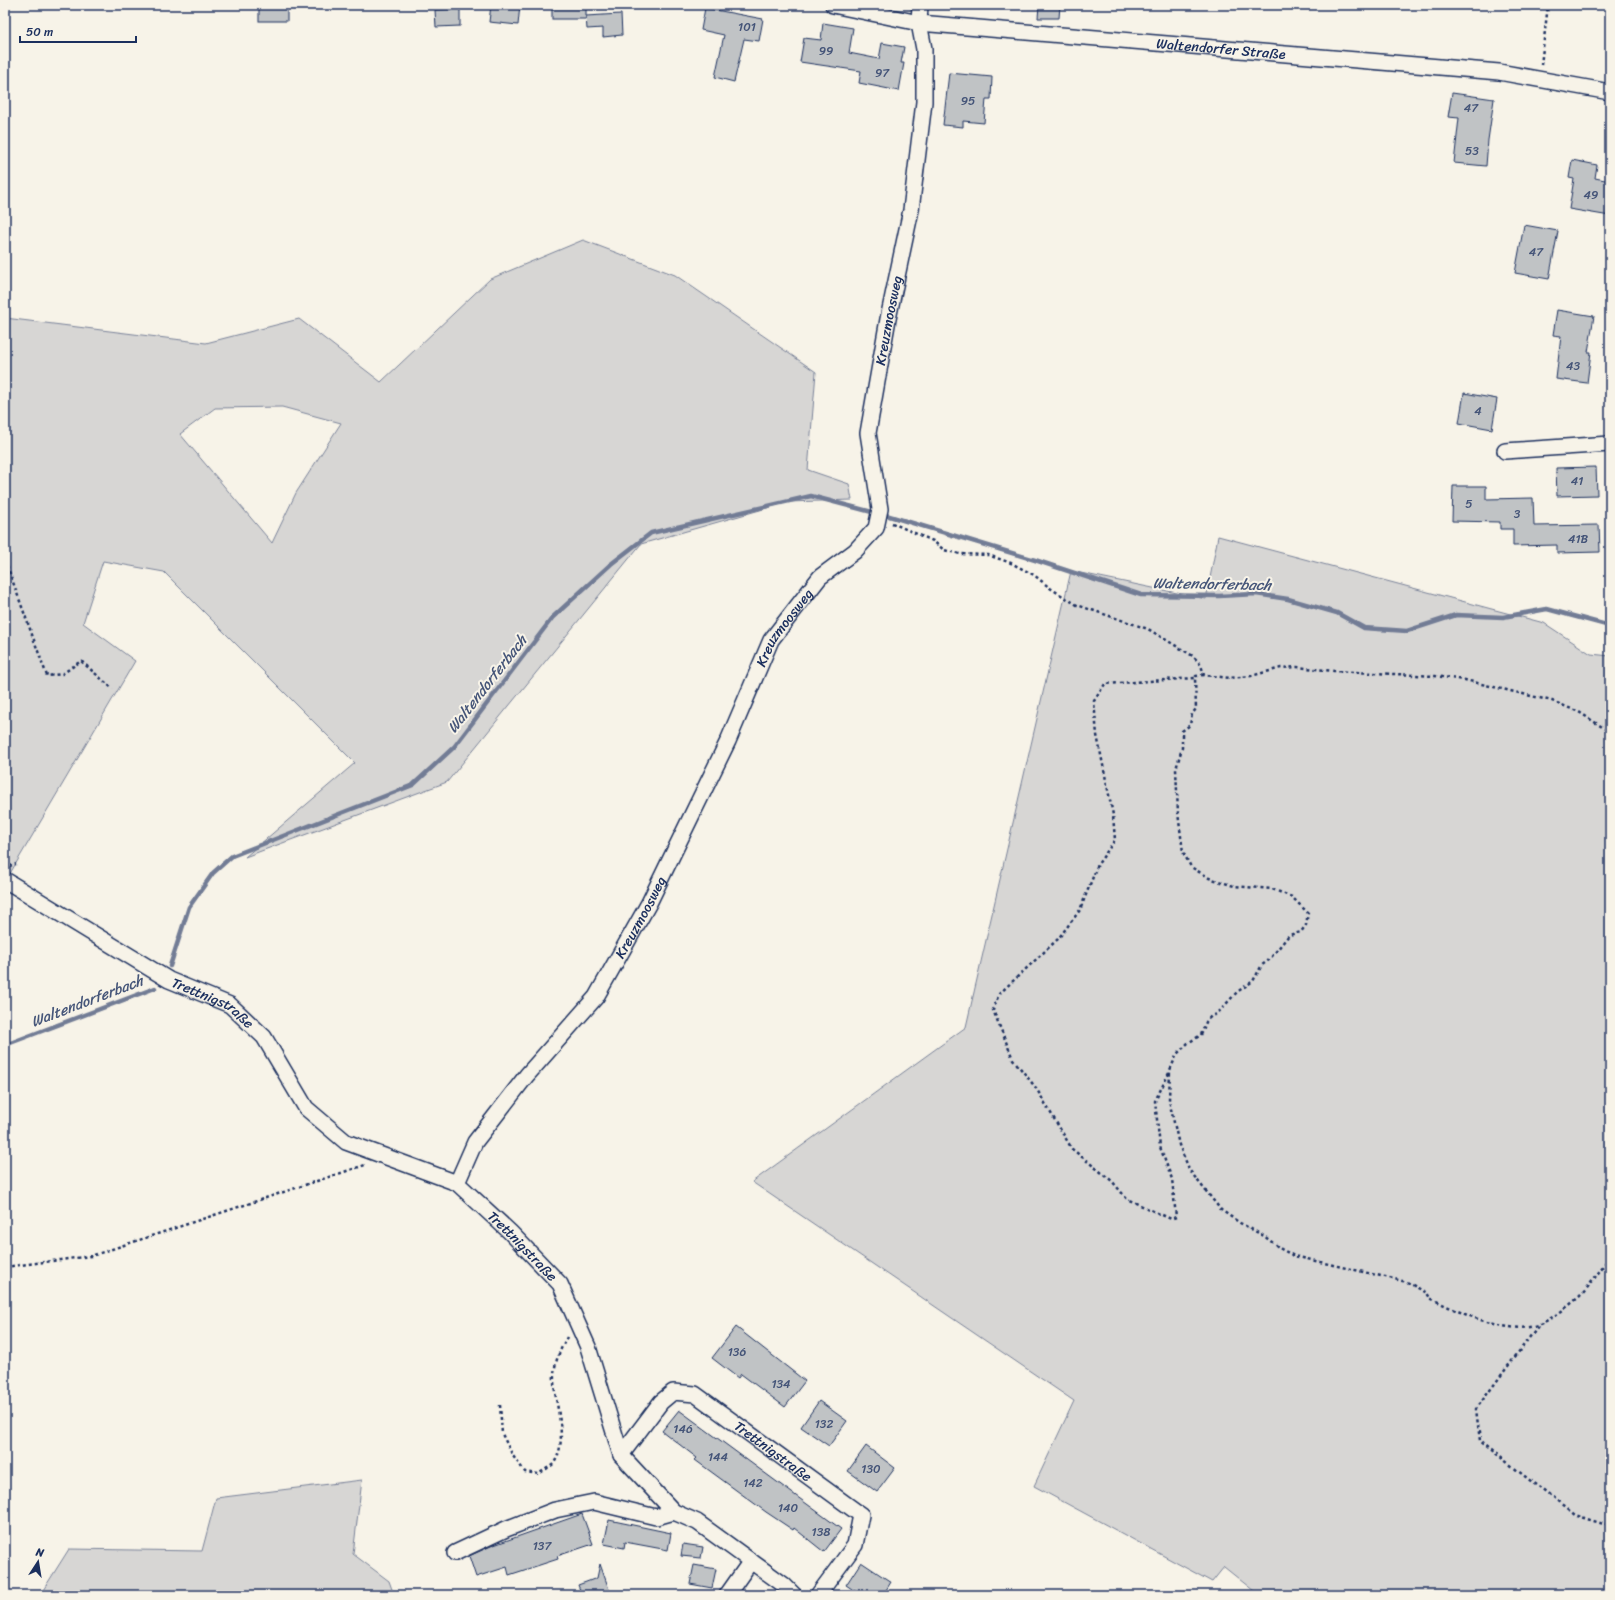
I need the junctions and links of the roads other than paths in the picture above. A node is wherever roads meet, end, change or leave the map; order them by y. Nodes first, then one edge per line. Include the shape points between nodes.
1 (833, 5) edge
2 (920, 5) edge
3 (919, 23) junction
4 (1610, 92) edge
5 (1610, 444) edge
6 (1505, 451) dead end
7 (5, 880) edge
8 (457, 1183) junction
9 (621, 1455) junction
10 (674, 1512) junction
11 (455, 1553) dead end
12 (752, 1561) junction
13 (727, 1595) edge
14 (794, 1595) edge
15 (818, 1595) edge

1 - 3 street, Waltendorfer Straße
2 - 3 street, Kreuzmoosweg
3 - 4 street, Waltendorfer Straße via 1499,72
3 - 8 street, Kreuzmoosweg via 924,49 924,102 911,210 868,433 880,509 876,528 855,551 820,577 771,640 728,741 649,903 596,997 527,1075 475,1142
5 - 6 street
7 - 8 street, Trettnigstraße via 169,980 230,1004 264,1037 306,1108 346,1142
8 - 9 street, Trettnigstraße via 510,1232 560,1284 588,1347
9 - 10 street, Trettnigstraße
9 - 15 street, Trettnigstraße via 661,1402 674,1392 695,1394 861,1515 855,1545
10 - 11 street via 656,1517 594,1502 588,1503 555,1510 506,1528
10 - 12 street, Trettnigstraße via 697,1522
12 - 13 street
12 - 14 street, Trettnigstraße

